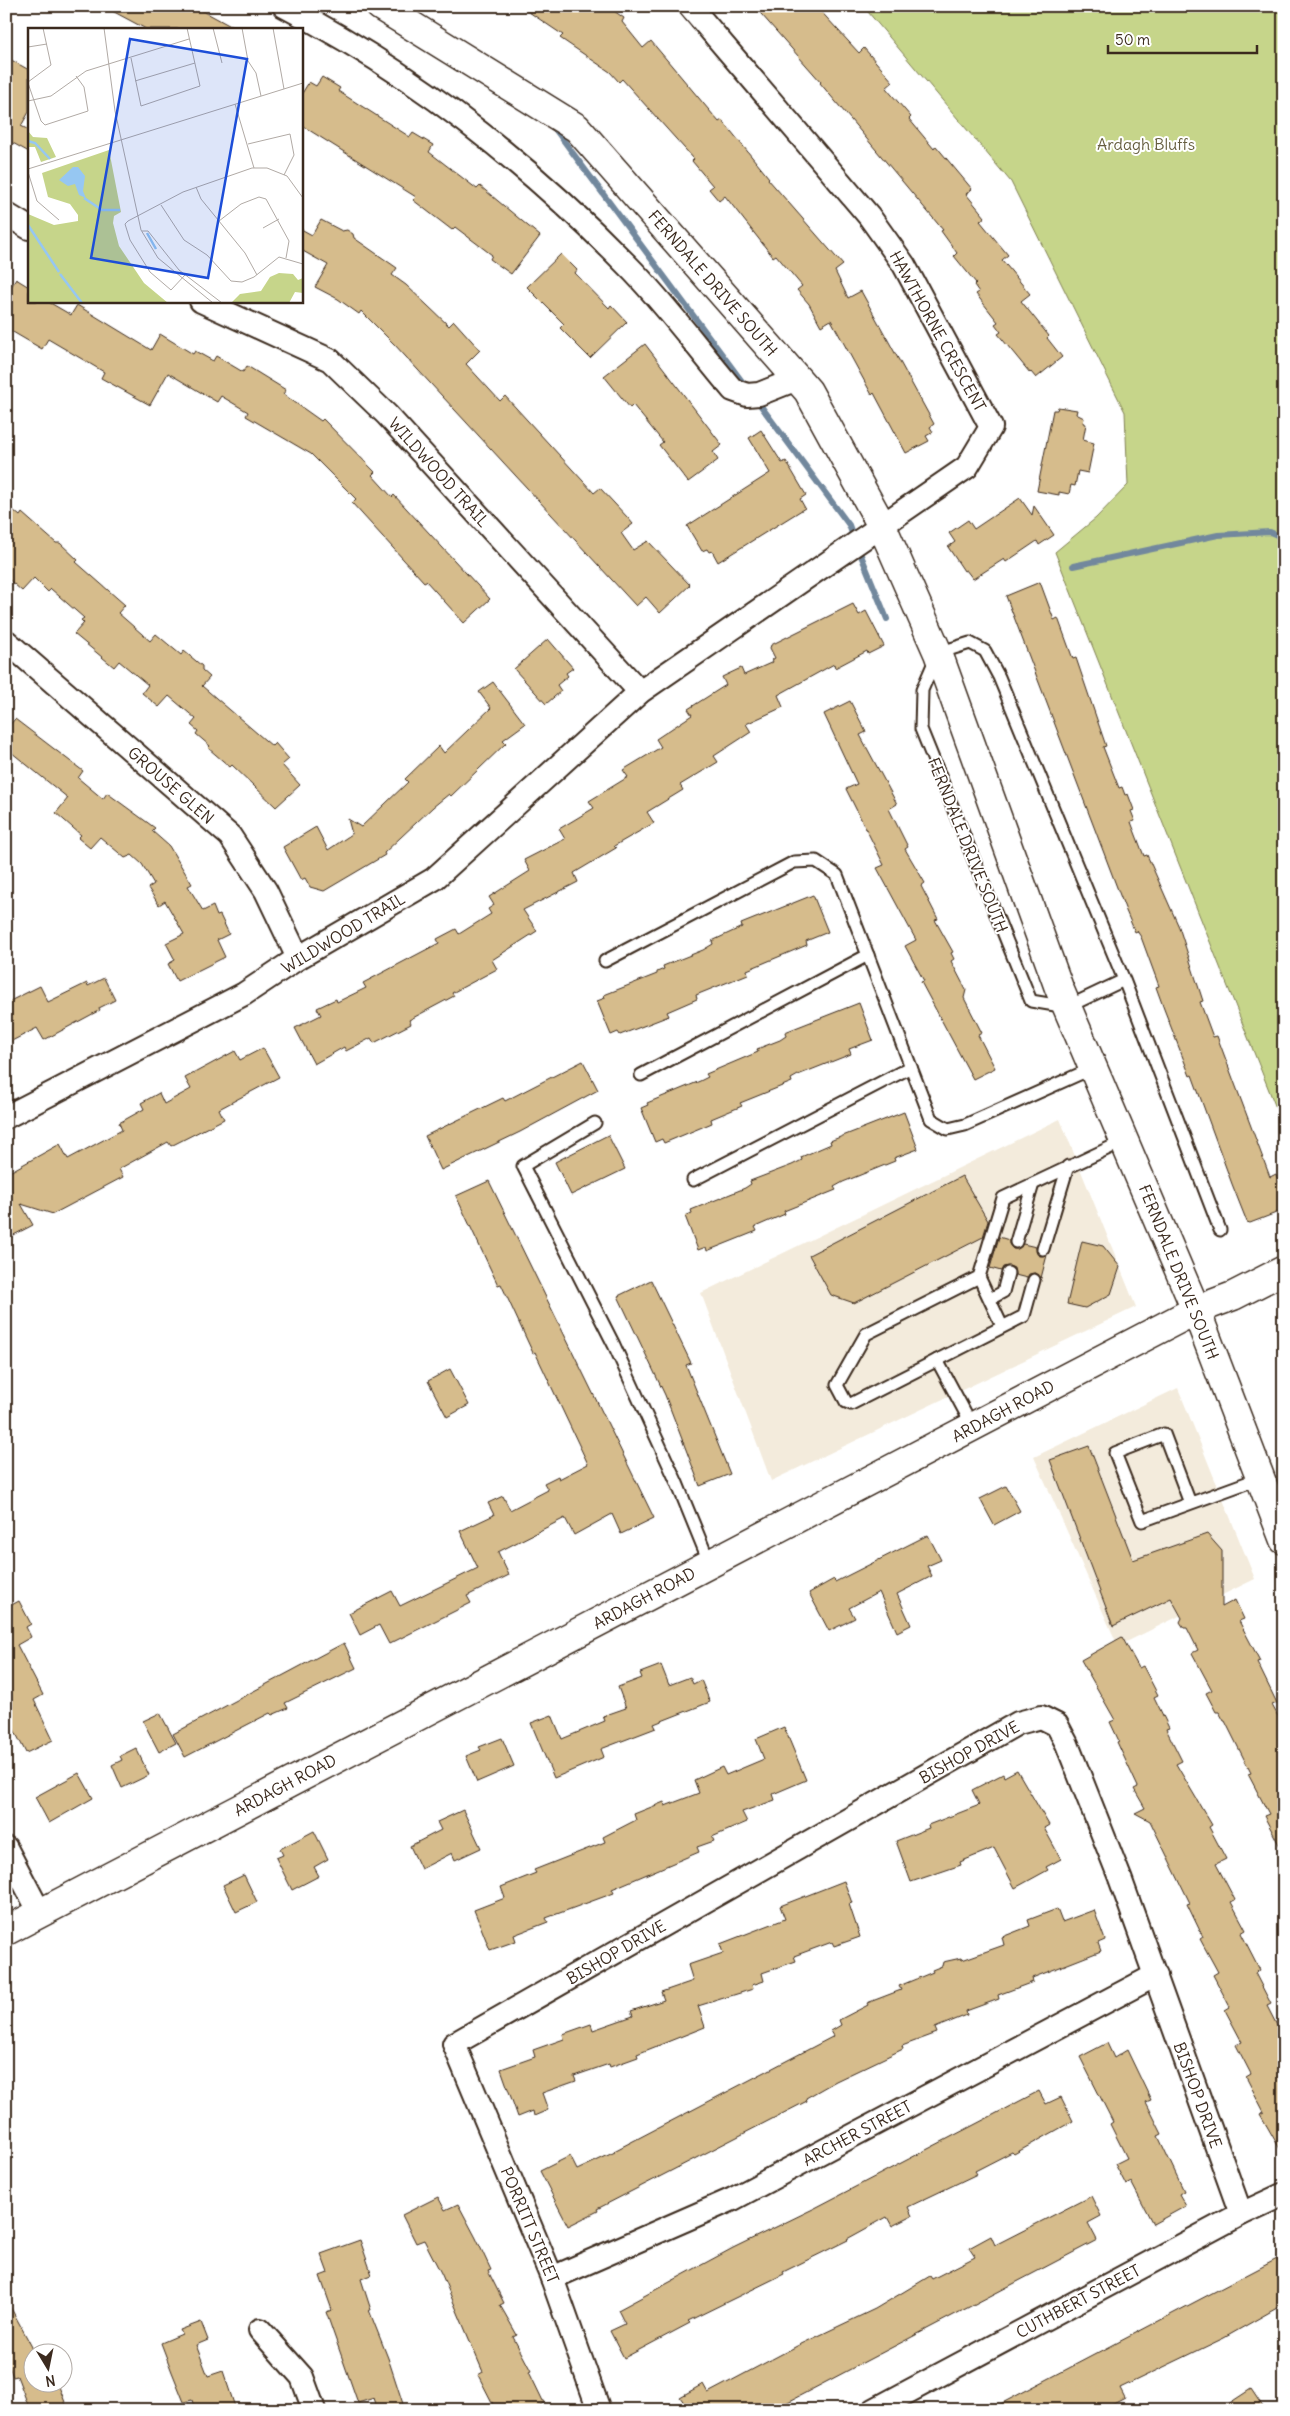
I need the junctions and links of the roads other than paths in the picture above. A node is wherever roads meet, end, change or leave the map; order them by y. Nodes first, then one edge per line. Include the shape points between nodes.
1 (284, 6) edge
2 (380, 6) edge
3 (690, 6) edge
4 (6, 214) edge
5 (28, 227) edge
6 (203, 302) edge
7 (797, 379) junction
8 (882, 526) junction
9 (6, 641) edge
10 (938, 653) junction
11 (640, 692) junction
12 (868, 955) junction
13 (298, 958) junction
14 (605, 961) dead end
15 (1124, 980) junction
16 (1067, 1007) junction
17 (911, 1066) junction
18 (1093, 1068) junction
19 (641, 1075) dead end
20 (6, 1117) edge
21 (595, 1123) dead end
22 (1124, 1141) junction
23 (1068, 1166) junction
24 (693, 1180) dead end
25 (1033, 1184) junction
26 (1220, 1230) dead end
27 (1016, 1242) dead end
28 (1044, 1249) dead end
29 (1284, 1270) edge
30 (1008, 1273) dead end
31 (979, 1277) junction
32 (1034, 1280) dead end
33 (990, 1299) junction
34 (1196, 1310) junction
35 (1002, 1326) junction
36 (937, 1360) junction
37 (973, 1427) junction
38 (1260, 1478) junction
39 (1190, 1502) junction
40 (1284, 1540) edge
41 (710, 1564) junction
42 (6, 1848) edge
43 (40, 1913) junction
44 (6, 1931) edge
45 (1156, 1975) junction
46 (454, 2044) joint
47 (1284, 2194) edge
48 (1241, 2214) junction
49 (552, 2278) junction
50 (260, 2330) dead end
51 (314, 2410) edge
52 (599, 2410) edge
53 (874, 2410) edge

1 - 7 street via 331,31 426,94 505,152 552,192 629,267 733,390 747,396 759,394
2 - 7 main road, FERNDALE DRIVE SOUTH via 577,128
3 - 8 street, HAWTHORNE CRESCENT via 881,232 904,265 991,427 967,467
4 - 5 street
6 - 11 street, WILDWOOD TRAIL via 330,360 387,414
7 - 8 main road, FERNDALE DRIVE SOUTH via 808,392
8 - 10 main road, FERNDALE DRIVE SOUTH
8 - 11 street, WILDWOOD TRAIL
9 - 13 street, GROUSE GLEN via 230,836 266,891
10 - 15 lane via 970,643 985,651
10 - 16 main road, FERNDALE DRIVE SOUTH
10 - 16 lane, FERNDALE DRIVE SOUTH via 922,690 921,729 1031,1002
11 - 13 street, WILDWOOD TRAIL via 434,879
12 - 14 lane via 837,875 816,861 794,862
12 - 17 lane
12 - 19 lane
13 - 20 street, WILDWOOD TRAIL via 244,994
15 - 16 lane
15 - 26 lane
16 - 18 main road, FERNDALE DRIVE SOUTH
17 - 18 lane via 931,1119 948,1129 965,1125
17 - 24 lane
18 - 22 main road, FERNDALE DRIVE SOUTH
21 - 41 lane via 523,1166 614,1345 678,1483
22 - 23 lane
22 - 34 main road, FERNDALE DRIVE SOUTH
23 - 25 lane
23 - 28 lane
25 - 27 lane
25 - 31 lane via 1003,1198
29 - 34 main road, ARDAGH ROAD via 1233,1296
30 - 33 lane via 1003,1292
31 - 33 lane
31 - 36 lane via 866,1334 836,1385 846,1402 851,1404
32 - 35 lane via 1024,1316
33 - 35 lane
34 - 37 main road, ARDAGH ROAD
34 - 38 main road, FERNDALE DRIVE SOUTH
35 - 36 lane
36 - 37 lane
37 - 41 main road, ARDAGH ROAD
38 - 39 lane
38 - 40 main road, FERNDALE DRIVE SOUTH
39 - 39 lane via 1142,1521 1115,1453 1164,1434
41 - 43 main road, ARDAGH ROAD
42 - 43 street
43 - 44 main road, ARDAGH ROAD
45 - 46 street, BISHOP DRIVE via 1066,1744 1057,1725 1042,1717 1018,1723
45 - 48 street, BISHOP DRIVE
45 - 49 street, ARCHER STREET via 733,2198
46 - 49 street, PORRITT STREET
47 - 48 street, CUTHBERT STREET
48 - 53 street, CUTHBERT STREET
49 - 52 street, PORRITT STREET
50 - 51 street via 302,2377

